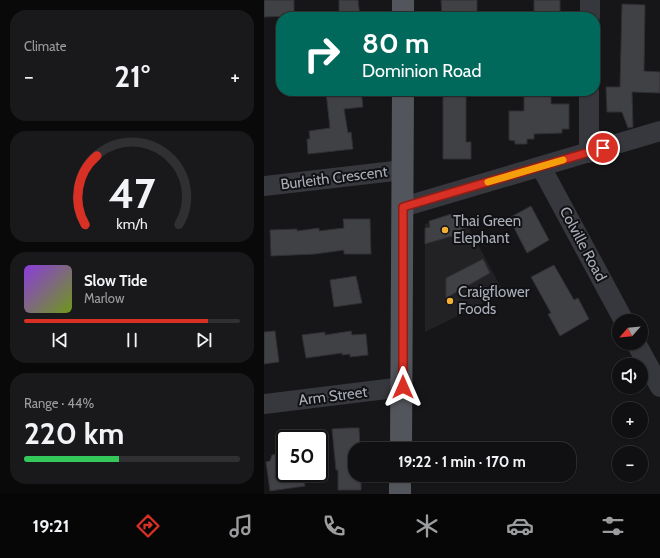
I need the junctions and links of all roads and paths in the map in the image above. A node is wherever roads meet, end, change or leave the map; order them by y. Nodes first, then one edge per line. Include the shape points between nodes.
1 (403, 0) edge
2 (590, 0) edge
3 (403, 12) edge
4 (590, 12) edge
5 (403, 96) edge
6 (590, 96) edge
7 (660, 131) edge
8 (589, 153) junction
9 (541, 167) junction
10 (403, 170) junction
11 (264, 186) edge
12 (403, 207) junction
13 (620, 314) edge
14 (640, 350) edge
15 (403, 387) junction
16 (660, 387) edge
17 (264, 404) edge
18 (401, 442) edge
19 (400, 482) edge
20 (400, 494) edge

1 - 3 main road
2 - 4 street
5 - 10 main road
6 - 8 street
7 - 8 street
8 - 9 street
9 - 12 street
9 - 13 street, Colville Road
10 - 11 street, Burleith Crescent
10 - 12 main road
12 - 15 main road
14 - 16 street
15 - 17 street, Arm Street
15 - 18 main road
19 - 20 main road

